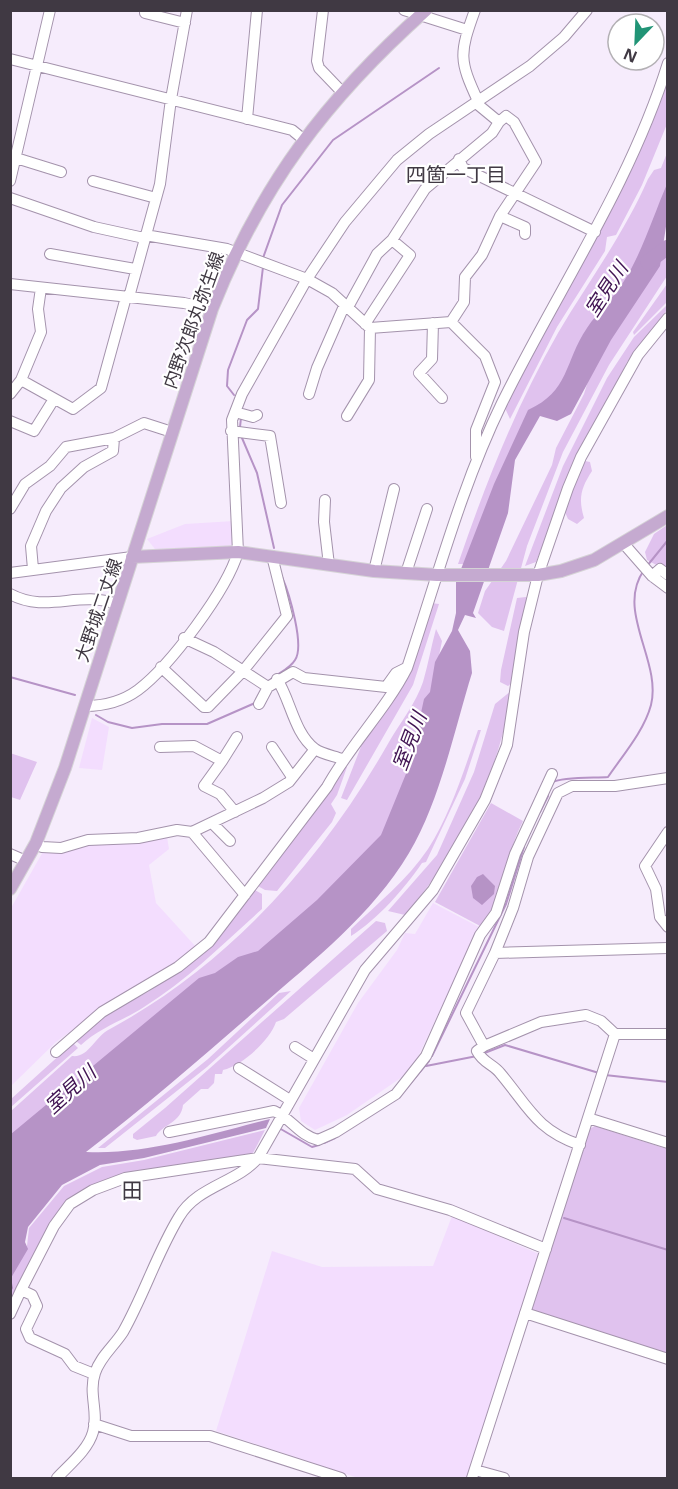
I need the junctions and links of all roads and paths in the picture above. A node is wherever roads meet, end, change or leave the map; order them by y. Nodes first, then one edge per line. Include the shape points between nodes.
1 (50, 10) edge
2 (187, 10) edge
3 (257, 10) edge
4 (323, 10) edge
5 (404, 10) edge
6 (475, 10) edge
7 (587, 10) edge
8 (145, 13) dead end
9 (423, 13) edge
10 (185, 23) junction
11 (467, 30) junction
12 (10, 59) edge
13 (668, 63) edge
14 (37, 65) junction
15 (342, 92) junction
16 (171, 99) junction
17 (477, 102) junction
18 (247, 119) junction
19 (499, 122) junction
20 (303, 139) junction
21 (16, 158) junction
22 (459, 159) junction
23 (61, 172) dead end
24 (10, 181) edge
25 (93, 182) dead end
26 (515, 193) junction
27 (10, 198) edge
28 (156, 198) junction
29 (500, 216) junction
30 (595, 232) junction
31 (525, 234) dead end
32 (145, 236) junction
33 (392, 240) junction
34 (236, 252) junction
35 (50, 254) dead end
36 (135, 269) junction
37 (308, 279) junction
38 (10, 284) edge
39 (42, 288) junction
40 (128, 297) junction
41 (347, 305) junction
42 (212, 309) junction
43 (668, 318) edge
44 (451, 322) junction
45 (433, 323) junction
46 (368, 326) junction
47 (21, 380) junction
48 (10, 394) edge
49 (309, 394) dead end
50 (442, 398) dead end
51 (54, 399) junction
52 (235, 412) junction
53 (257, 415) dead end
54 (347, 416) dead end
55 (10, 421) edge
56 (231, 431) junction
57 (172, 432) junction
58 (114, 438) junction
59 (476, 461) junction
60 (394, 489) dead end
61 (325, 500) dead end
62 (281, 503) dead end
63 (427, 509) dead end
64 (10, 510) edge
65 (668, 516) edge
66 (624, 544) junction
67 (238, 552) junction
68 (272, 556) junction
69 (132, 557) junction
70 (329, 565) junction
71 (33, 569) junction
72 (374, 571) junction
73 (10, 573) edge
74 (406, 573) junction
75 (437, 575) junction
76 (538, 575) junction
77 (668, 575) edge
78 (652, 576) junction
79 (668, 588) edge
80 (10, 594) edge
81 (116, 604) junction
82 (184, 638) junction
83 (161, 668) junction
84 (407, 668) junction
85 (243, 671) junction
86 (277, 679) junction
87 (268, 687) junction
88 (259, 704) dead end
89 (85, 706) junction
90 (237, 738) dead end
91 (160, 747) dead end
92 (272, 747) dead end
93 (315, 749) junction
94 (342, 759) junction
95 (222, 761) junction
96 (552, 774) dead end
97 (292, 777) junction
98 (668, 778) edge
99 (235, 812) junction
100 (213, 824) junction
101 (192, 832) junction
102 (668, 832) edge
103 (523, 835) junction
104 (230, 841) dead end
105 (535, 841) junction
106 (36, 843) junction
107 (10, 854) edge
108 (26, 861) junction
109 (10, 889) edge
110 (245, 895) junction
111 (668, 927) edge
112 (668, 948) edge
113 (495, 953) junction
114 (615, 1034) junction
115 (668, 1034) edge
116 (296, 1047) dead end
117 (56, 1052) dead end
118 (481, 1053) junction
119 (314, 1059) junction
120 (239, 1068) dead end
121 (290, 1100) junction
122 (282, 1114) junction
123 (588, 1118) junction
124 (169, 1132) dead end
125 (668, 1143) edge
126 (580, 1145) junction
127 (258, 1158) junction
128 (546, 1249) junction
129 (21, 1290) junction
130 (525, 1313) junction
131 (10, 1314) edge
132 (668, 1359) edge
133 (94, 1374) junction
134 (94, 1424) junction
135 (474, 1474) edge
136 (57, 1479) edge
137 (341, 1479) edge
138 (504, 1479) edge

1 - 14 street
2 - 10 street
3 - 18 street
4 - 15 street via 317,60 319,68
5 - 9 street
6 - 11 street
7 - 17 street via 564,37 530,66
8 - 10 street
9 - 11 street
9 - 15 main road, 内野次郎丸弥生線
10 - 16 street
11 - 17 street via 461,54
12 - 14 street
13 - 30 street via 650,119
14 - 16 street
14 - 21 street
15 - 20 main road, 内野次郎丸弥生線
16 - 18 street
16 - 28 street
17 - 19 street
17 - 37 street via 429,134 376,182
18 - 20 street via 292,130
19 - 22 street via 492,133
19 - 26 street via 506,116 514,122 536,162
20 - 34 main road, 内野次郎丸弥生線 via 266,193
21 - 23 street
21 - 24 street
22 - 26 street via 463,168
22 - 33 street via 425,189
25 - 28 street
26 - 29 street
26 - 30 street
27 - 32 street via 94,227
28 - 32 street
29 - 31 street via 525,227
29 - 44 street via 482,255 465,277 464,302
30 - 59 street via 502,403
32 - 34 street
32 - 36 street
33 - 41 street via 377,254
33 - 46 street via 410,255
34 - 37 street
34 - 42 main road, 内野次郎丸弥生線
35 - 36 street
36 - 40 street
37 - 41 street
37 - 52 street
38 - 39 street
39 - 40 street
39 - 47 street via 38,309 41,332
40 - 42 street
40 - 51 street via 100,388 73,409
41 - 46 street
41 - 49 street
42 - 57 main road, 内野次郎丸弥生線
43 - 76 street via 638,355 581,457
44 - 45 street
44 - 59 street via 485,356 495,382 476,430
45 - 46 street
45 - 50 street via 432,359 419,373
46 - 54 street via 369,380
47 - 48 street
47 - 51 street
51 - 55 street via 34,431
52 - 53 street
52 - 56 street
56 - 62 street via 270,436
56 - 67 street
57 - 58 street via 144,423
57 - 69 main road, 内野次郎丸弥生線
58 - 64 street via 66,447 50,466 25,484
58 - 71 street via 113,451 84,467 61,488 46,511 31,546
59 - 75 street
60 - 72 street
61 - 70 street
63 - 74 street
65 - 66 main road
66 - 76 main road via 594,560
66 - 78 street
67 - 68 main road, 大野城二丈線
67 - 69 main road, 大野城二丈線
67 - 82 street via 220,592
68 - 70 main road, 大野城二丈線
68 - 85 street via 287,616
69 - 71 street
69 - 81 main road, 大野城二丈線
70 - 72 main road, 大野城二丈線
71 - 73 street
72 - 74 main road, 大野城二丈線
74 - 75 main road, 大野城二丈線
75 - 76 main road, 大野城二丈線
75 - 84 street
76 - 119 street via 507,745 497,773 434,890 365,970
77 - 78 street via 660,569
78 - 79 street
80 - 81 street via 22,601 52,604 91,598
81 - 89 main road, 大野城二丈線
82 - 83 street
82 - 85 street
83 - 85 street via 204,707
83 - 89 street via 121,700
84 - 86 street via 396,673 386,687 304,678 293,672
84 - 94 street via 396,689
85 - 87 street
86 - 87 street
86 - 93 street via 289,697 295,723
87 - 88 street
89 - 106 main road, 大野城二丈線
90 - 95 street
91 - 95 street via 194,746
92 - 97 street
93 - 94 street
93 - 97 street
94 - 110 street via 327,787
95 - 99 street via 204,786 220,794
96 - 103 street
97 - 99 street
98 - 105 street via 564,789 558,793
99 - 100 street
100 - 101 street
100 - 104 street
101 - 106 street via 177,830 138,838 88,840 61,848
101 - 110 street
102 - 111 street via 645,866 656,890 660,917
103 - 105 street
103 - 122 street via 496,913 480,935 426,1056 410,1078 396,1094 318,1140 297,1130
105 - 113 street
106 - 108 main road, 大野城二丈線
107 - 108 street
108 - 109 main road, 大野城二丈線
110 - 117 street via 196,954 102,1012
112 - 113 street
113 - 118 street via 466,1013
114 - 115 street
114 - 118 street via 601,1021 586,1015 541,1022
114 - 123 street
116 - 119 street
118 - 126 street via 543,1127
119 - 121 street
120 - 121 street
121 - 122 street
122 - 124 street via 274,1111
122 - 127 street
123 - 125 street
123 - 126 street
126 - 128 street
127 - 128 street via 355,1169 377,1189 450,1210
127 - 129 street via 125,1178 93,1190 70,1204 54,1226
127 - 133 street via 210,1188 180,1215 124,1330
128 - 130 street
129 - 131 street
129 - 133 street via 32,1295 37,1306 26,1329 30,1338 55,1348 74,1366
130 - 132 street
130 - 135 street
133 - 134 street
134 - 136 street via 86,1446
134 - 137 street via 131,1436 210,1436
135 - 138 street

